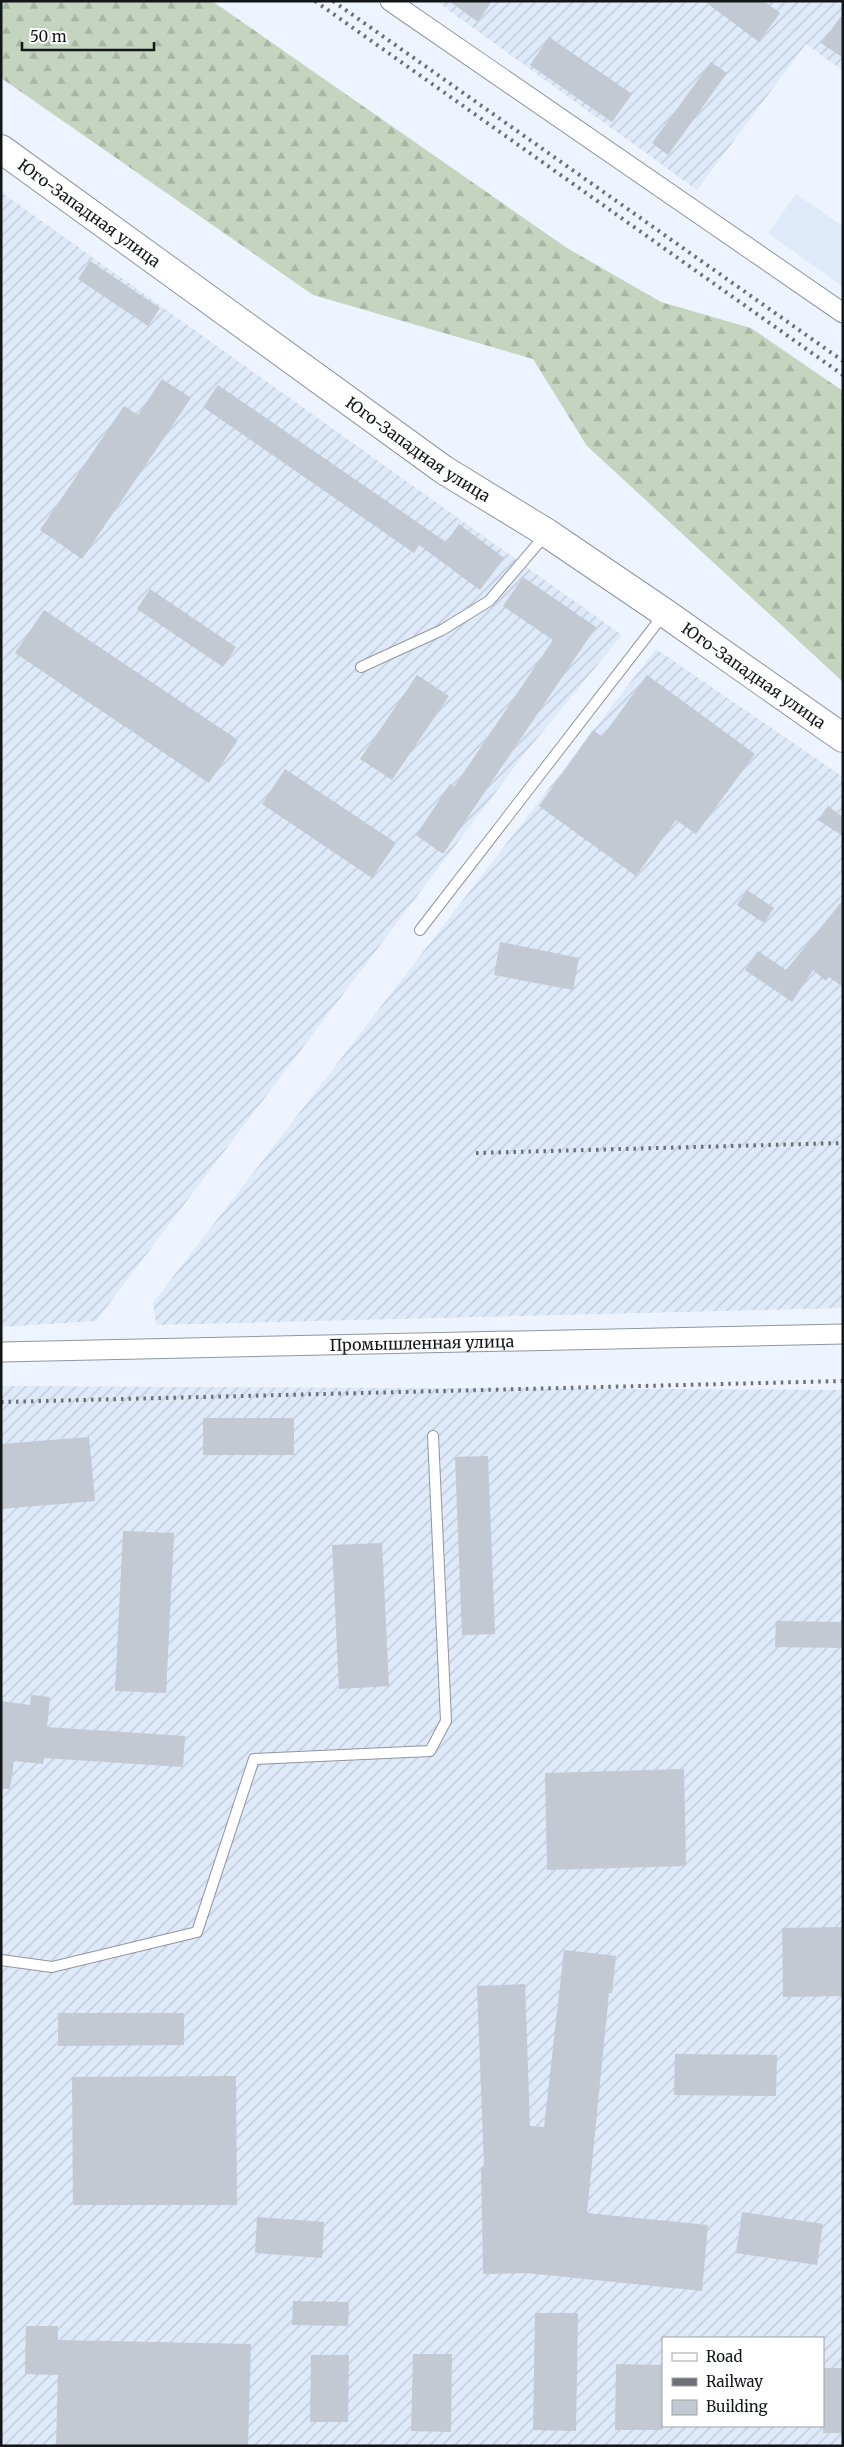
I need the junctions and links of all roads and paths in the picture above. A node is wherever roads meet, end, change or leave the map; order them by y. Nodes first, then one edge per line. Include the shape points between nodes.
1 (390, 1) edge
2 (1, 149) edge
3 (843, 313) edge
4 (547, 533) junction
5 (665, 613) junction
6 (361, 668) dead end
7 (843, 738) edge
8 (420, 930) dead end
9 (843, 1334) edge
10 (1, 1352) edge
11 (433, 1436) dead end
12 (1, 1960) edge

1 - 3 street
2 - 4 main road, Юго-Западная улица via 444,470
4 - 5 main road, Юго-Западная улица
4 - 6 lane via 489,601 442,630
5 - 7 main road, Юго-Западная улица
5 - 8 lane
9 - 10 street, Промышленная улица
11 - 12 lane via 446,1721 430,1751 254,1758 197,1932 52,1967

